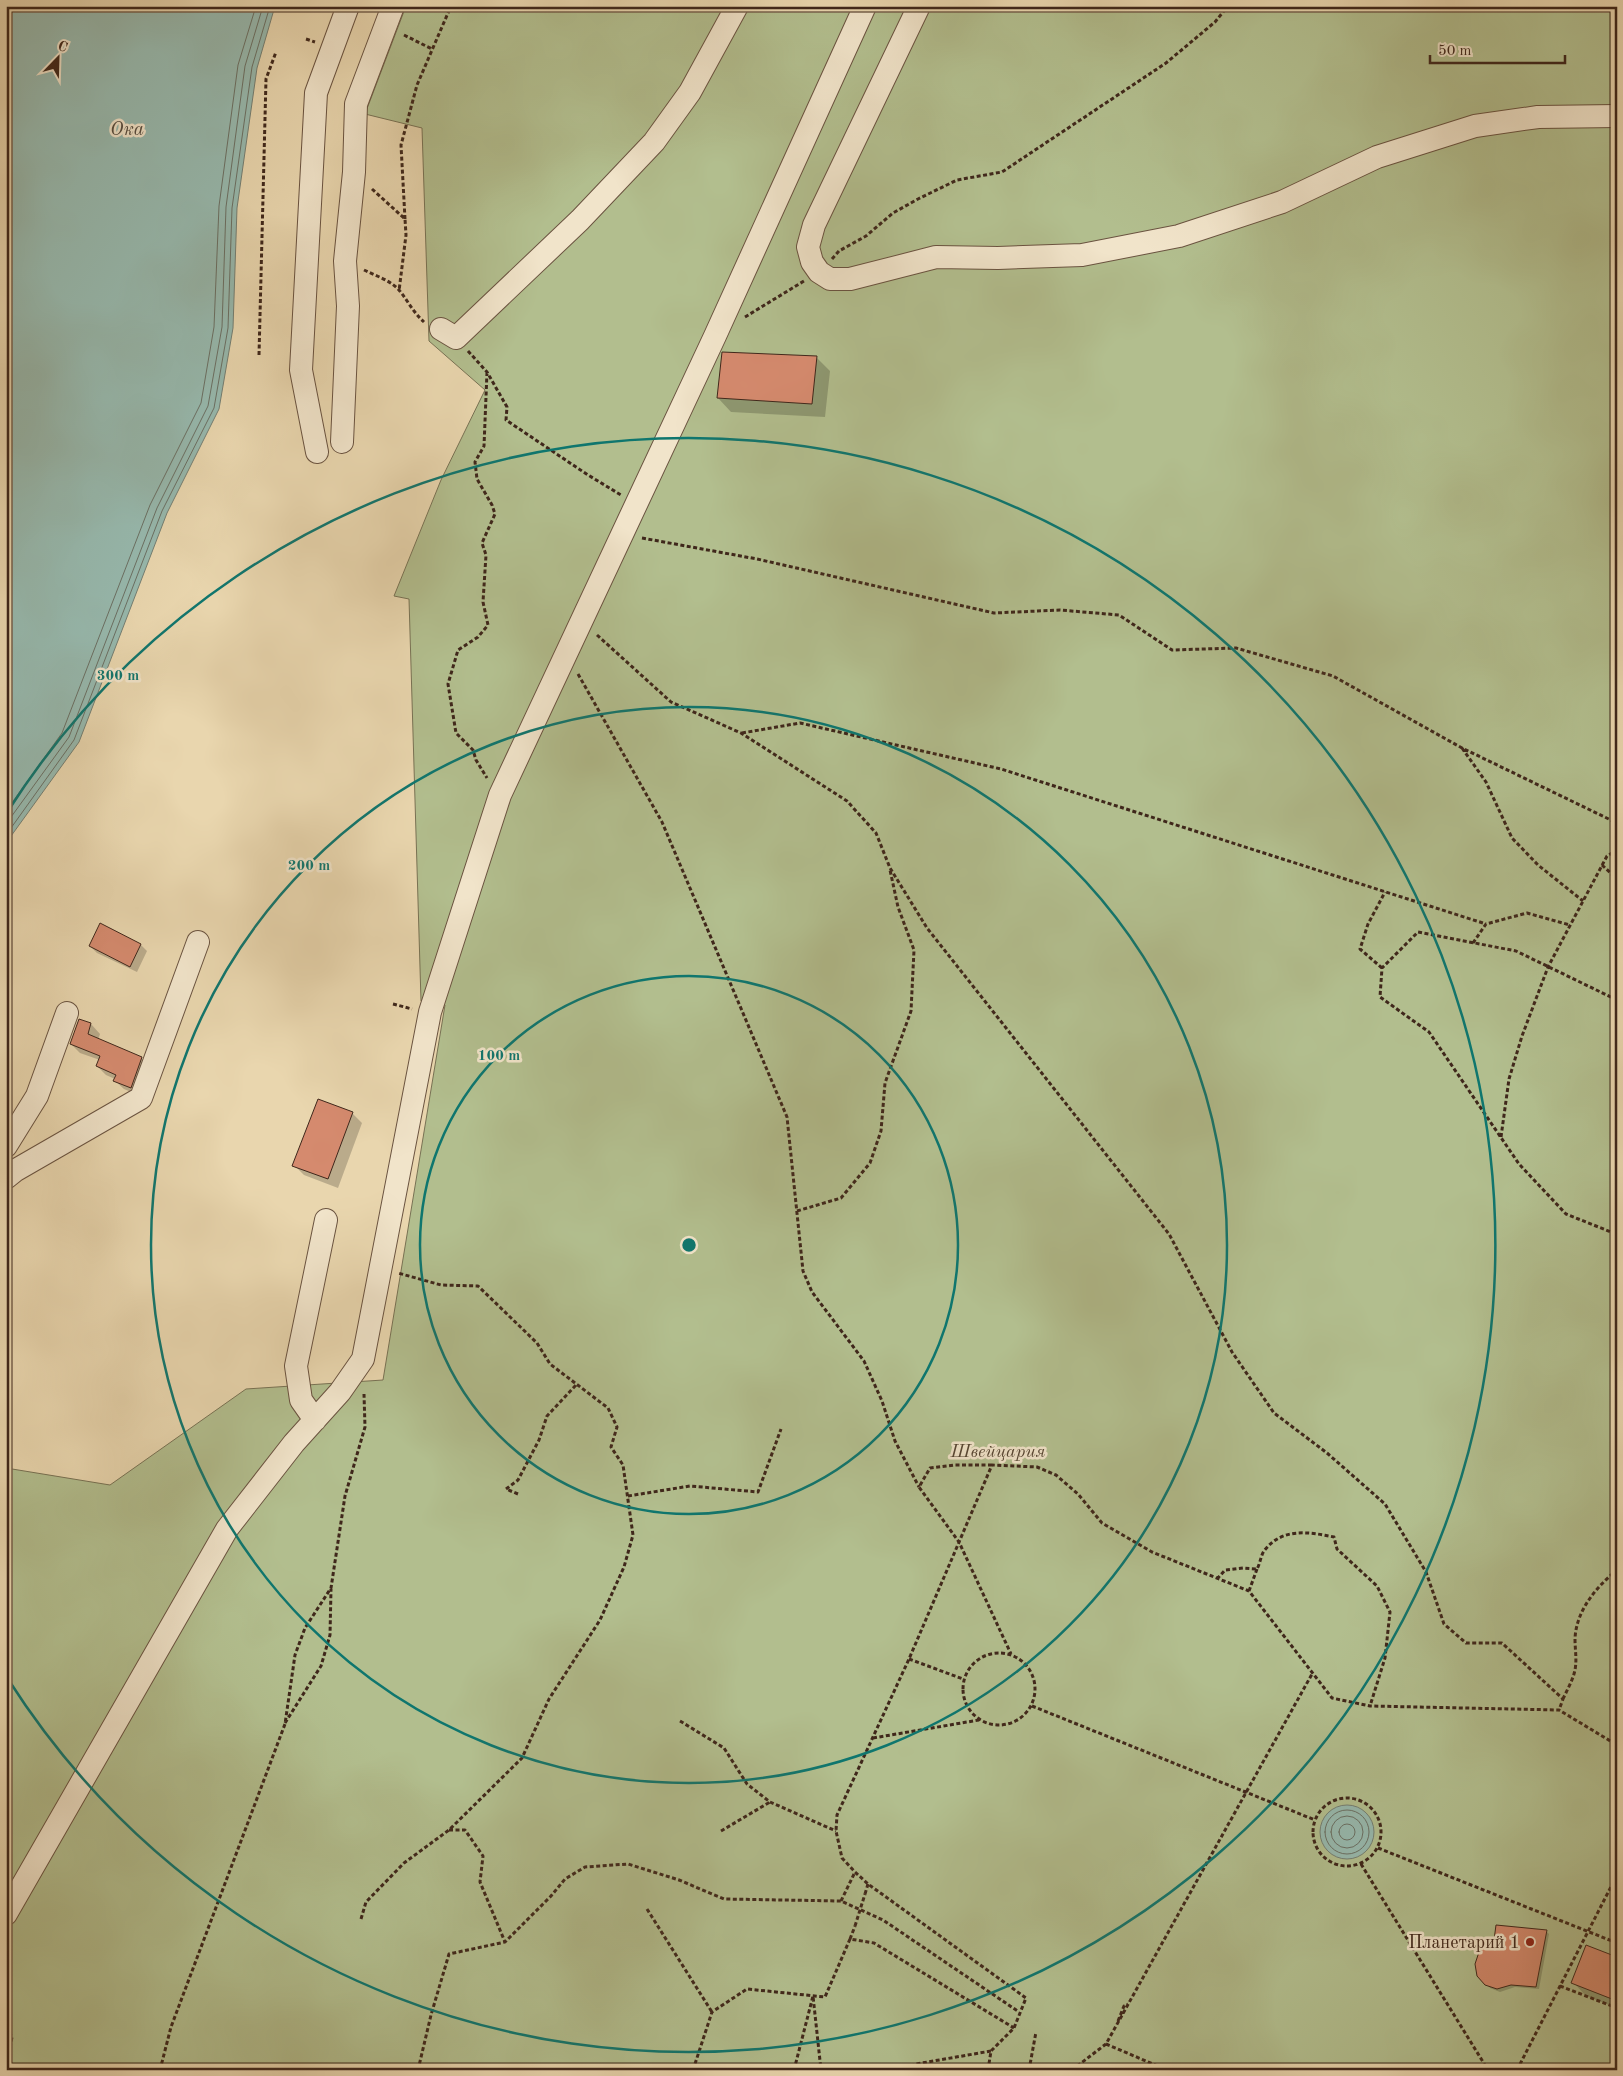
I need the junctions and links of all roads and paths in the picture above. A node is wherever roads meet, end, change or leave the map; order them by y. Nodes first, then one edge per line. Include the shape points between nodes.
1 (348, 6) edge
2 (450, 6) edge
3 (738, 6) edge
4 (865, 6) edge
5 (919, 6) edge
6 (1228, 6) edge
7 (389, 16) edge
8 (432, 49) junction
9 (276, 52) dead end
10 (1617, 116) edge
11 (354, 172) junction
12 (405, 219) junction
13 (345, 262) junction
14 (819, 272) junction
15 (399, 291) junction
16 (448, 333) junction
17 (715, 336) junction
18 (259, 355) dead end
19 (487, 372) junction
20 (342, 442) dead end
21 (317, 452) dead end
22 (636, 503) junction
23 (621, 534) junction
24 (581, 620) junction
25 (566, 652) junction
26 (741, 733) junction
27 (1462, 748) junction
28 (500, 795) junction
29 (1617, 823) edge
30 (1617, 850) edge
31 (1602, 864) junction
32 (890, 868) junction
33 (1617, 879) edge
34 (1386, 892) junction
35 (1583, 901) junction
36 (1486, 924) junction
37 (1570, 925) junction
38 (198, 942) dead end
39 (1473, 943) junction
40 (1548, 967) junction
41 (1382, 968) junction
42 (1617, 1000) edge
43 (393, 1004) dead end
44 (419, 1011) dead end
45 (67, 1013) dead end
46 (1501, 1138) junction
47 (6, 1146) edge
48 (6, 1178) edge
49 (797, 1211) junction
50 (326, 1220) dead end
51 (1617, 1236) edge
52 (381, 1268) junction
53 (362, 1359) junction
54 (577, 1384) junction
55 (315, 1420) junction
56 (781, 1429) dead end
57 (992, 1466) junction
58 (919, 1487) junction
59 (518, 1494) dead end
60 (628, 1496) junction
61 (959, 1542) junction
62 (1257, 1569) junction
63 (1617, 1570) edge
64 (1217, 1579) junction
65 (331, 1588) junction
66 (1249, 1591) junction
67 (1011, 1654) junction
68 (909, 1659) junction
69 (1312, 1674) junction
70 (963, 1679) junction
71 (1563, 1699) junction
72 (1032, 1706) junction
73 (1370, 1706) junction
74 (1559, 1710) junction
75 (980, 1720) junction
76 (680, 1721) dead end
77 (285, 1724) junction
78 (873, 1738) junction
79 (1617, 1746) edge
80 (1245, 1793) junction
81 (770, 1802) junction
82 (1315, 1820) junction
83 (449, 1830) junction
84 (721, 1831) dead end
85 (836, 1831) junction
86 (1378, 1848) junction
87 (1361, 1864) junction
88 (855, 1872) junction
89 (1617, 1875) edge
90 (1615, 1883) edge
91 (868, 1884) junction
92 (841, 1901) junction
93 (647, 1909) dead end
94 (6, 1914) edge
95 (360, 1919) dead end
96 (1588, 1932) junction
97 (850, 1939) junction
98 (505, 1942) junction
99 (1617, 1943) edge
100 (1560, 1986) junction
101 (813, 1996) junction
102 (1617, 2008) edge
103 (712, 2012) junction
104 (1019, 2012) dead end
105 (6, 2026) edge
106 (1014, 2028) junction
107 (1036, 2032) dead end
108 (1106, 2044) junction
109 (991, 2051) junction
110 (6, 2068) edge
111 (160, 2070) edge
112 (418, 2070) edge
113 (693, 2070) edge
114 (794, 2070) edge
115 (821, 2070) edge
116 (905, 2070) edge
117 (988, 2070) edge
118 (1029, 2070) edge
119 (1072, 2070) edge
120 (1167, 2070) edge
121 (1488, 2070) edge
122 (1517, 2070) edge

1 - 21 street via 316,93 301,370
2 - 8 path
3 - 16 street via 690,92 654,142 580,220
4 - 17 street
5 - 14 street via 814,225 808,247
6 - 14 path via 1215,22 1166,63 1002,172 957,180 918,198 866,236 839,251
7 - 8 path
7 - 11 street via 356,104
8 - 12 path via 417,85 401,145
9 - 18 path via 266,79
10 - 14 street via 1538,117 1475,126 1378,157 1282,202 1179,236 1082,255 936,258 850,279 830,279
11 - 12 path
11 - 13 street
12 - 15 path
13 - 15 path via 390,282
13 - 20 street via 348,306
14 - 17 path
15 - 16 path via 426,323
16 - 19 path
17 - 22 street
19 - 22 path via 507,407 506,420
19 - 28 path via 484,446 475,462 477,479 495,514 482,543 486,555 483,602 488,625 478,637 458,650 448,684 456,733 473,750 484,774
22 - 23 street
23 - 24 street
23 - 27 path via 757,559 994,613 1060,610 1119,615 1172,650 1236,648 1333,676
24 - 25 street
24 - 26 path via 672,702
25 - 28 street
25 - 49 path via 662,822 787,1117
26 - 32 path via 846,801 876,833
26 - 34 path via 800,724 1001,769
27 - 29 path
27 - 35 path via 1486,782 1512,838 1538,865
28 - 52 street via 430,1012
30 - 31 path
31 - 33 path
31 - 35 path
32 - 49 path via 898,907 914,950 911,1011 885,1083 881,1131 870,1163 841,1198
32 - 71 path via 927,928 1169,1234 1232,1352 1274,1412 1385,1504 1426,1572 1444,1624 1466,1643 1502,1643
34 - 36 path
34 - 41 path via 1368,924 1360,948
35 - 37 path
36 - 37 path via 1527,914
36 - 39 path
37 - 40 path
38 - 48 street via 141,1098
39 - 40 path via 1516,951
39 - 41 path via 1418,932
40 - 42 path
40 - 46 path via 1510,1079
41 - 46 path via 1380,997 1429,1032
43 - 44 path
45 - 47 street via 37,1096
46 - 51 path via 1519,1164 1566,1214
49 - 58 path via 803,1271 812,1292 864,1360 896,1441
50 - 55 street via 296,1366 301,1400
52 - 53 street
52 - 54 path via 441,1285 478,1286 537,1343 550,1364
53 - 55 street via 340,1392
53 - 65 path via 365,1427 345,1496
54 - 59 path via 548,1416 518,1480 506,1489
54 - 60 path via 608,1408 617,1427 611,1447 623,1465
55 - 94 street via 227,1529
56 - 60 path via 758,1492 690,1486
57 - 58 path via 930,1468
57 - 61 path
57 - 64 path via 1036,1467 1056,1475 1078,1494 1102,1523 1152,1552
58 - 61 path
60 - 83 path via 633,1535 624,1567 600,1620 549,1699 522,1758
61 - 67 path
61 - 68 path
62 - 64 path via 1225,1570
62 - 66 path
62 - 73 path via 1263,1552 1281,1536 1308,1531 1334,1537 1337,1549 1377,1586 1390,1612 1385,1658
63 - 71 path via 1587,1602 1581,1614 1575,1637 1577,1658 1574,1673
64 - 66 path
65 - 77 path via 305,1628 295,1655
65 - 77 path via 330,1635 321,1666
66 - 69 path
67 - 70 path via 987,1654 972,1664
67 - 72 path via 1022,1660 1035,1682
68 - 70 path
68 - 78 path
69 - 73 path via 1332,1698
69 - 80 path
70 - 75 path via 965,1702
71 - 74 path
72 - 75 path via 1024,1716 1002,1726
72 - 80 path
73 - 74 path
74 - 79 path
75 - 78 path
76 - 81 path via 724,1748 747,1784
77 - 111 path via 172,2027
78 - 85 path via 837,1815
80 - 82 path
80 - 108 path
81 - 84 path
81 - 85 path
82 - 86 path via 1329,1803 1350,1798 1361,1801 1370,1807 1379,1821 1381,1838
82 - 87 path via 1312,1832 1319,1853 1338,1866
83 - 95 path via 404,1863 366,1902
83 - 98 path via 465,1830 482,1856 480,1882
85 - 88 path via 842,1858
86 - 87 path
86 - 96 path
87 - 121 path
88 - 91 path
88 - 92 path
89 - 90 path
90 - 96 path
91 - 97 path, bridge
91 - 106 path via 1026,1998
92 - 98 path via 724,1899 628,1864 585,1867 565,1878
92 - 104 path via 883,1920
93 - 103 path
96 - 99 path
96 - 100 path
97 - 101 path via 825,1997
97 - 106 path via 874,1943
98 - 112 path via 449,1954
100 - 102 path
100 - 122 path
101 - 103 path via 747,1989
101 - 114 path
101 - 115 path
103 - 113 path
105 - 110 path via 12,2037
106 - 109 path
107 - 118 path
108 - 119 path
108 - 120 path
109 - 116 path via 916,2064
109 - 117 path

